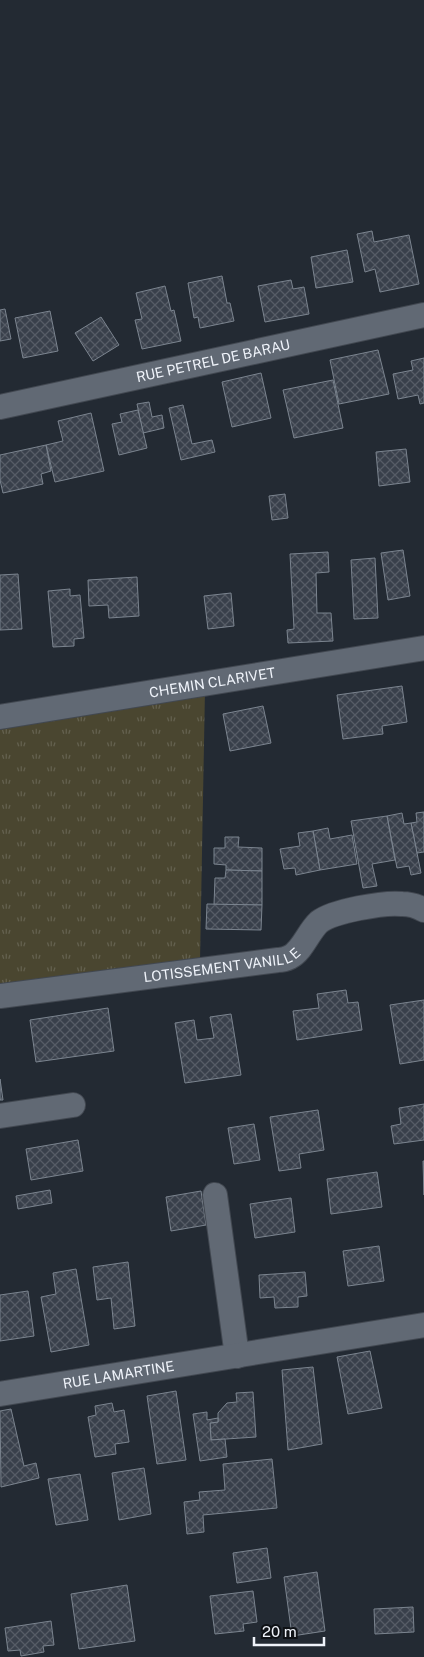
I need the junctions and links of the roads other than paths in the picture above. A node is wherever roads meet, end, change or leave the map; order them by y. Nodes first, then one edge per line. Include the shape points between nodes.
1 (424, 315) edge
2 (0, 407) edge
3 (424, 648) edge
4 (0, 717) edge
5 (424, 910) edge
6 (0, 996) edge
7 (73, 1105) dead end
8 (0, 1116) edge
9 (216, 1196) dead end
10 (424, 1325) edge
11 (237, 1356) junction
12 (0, 1394) edge

1 - 2 street, RUE PETREL DE BARAU
3 - 4 street, CHEMIN CLARIVET
5 - 6 street, LOTISSEMENT VANILLE via 416,906 387,904 333,914 317,924 295,953 278,960
7 - 8 street
9 - 11 street
10 - 11 street, RUE LAMARTINE
11 - 12 street, RUE LAMARTINE

